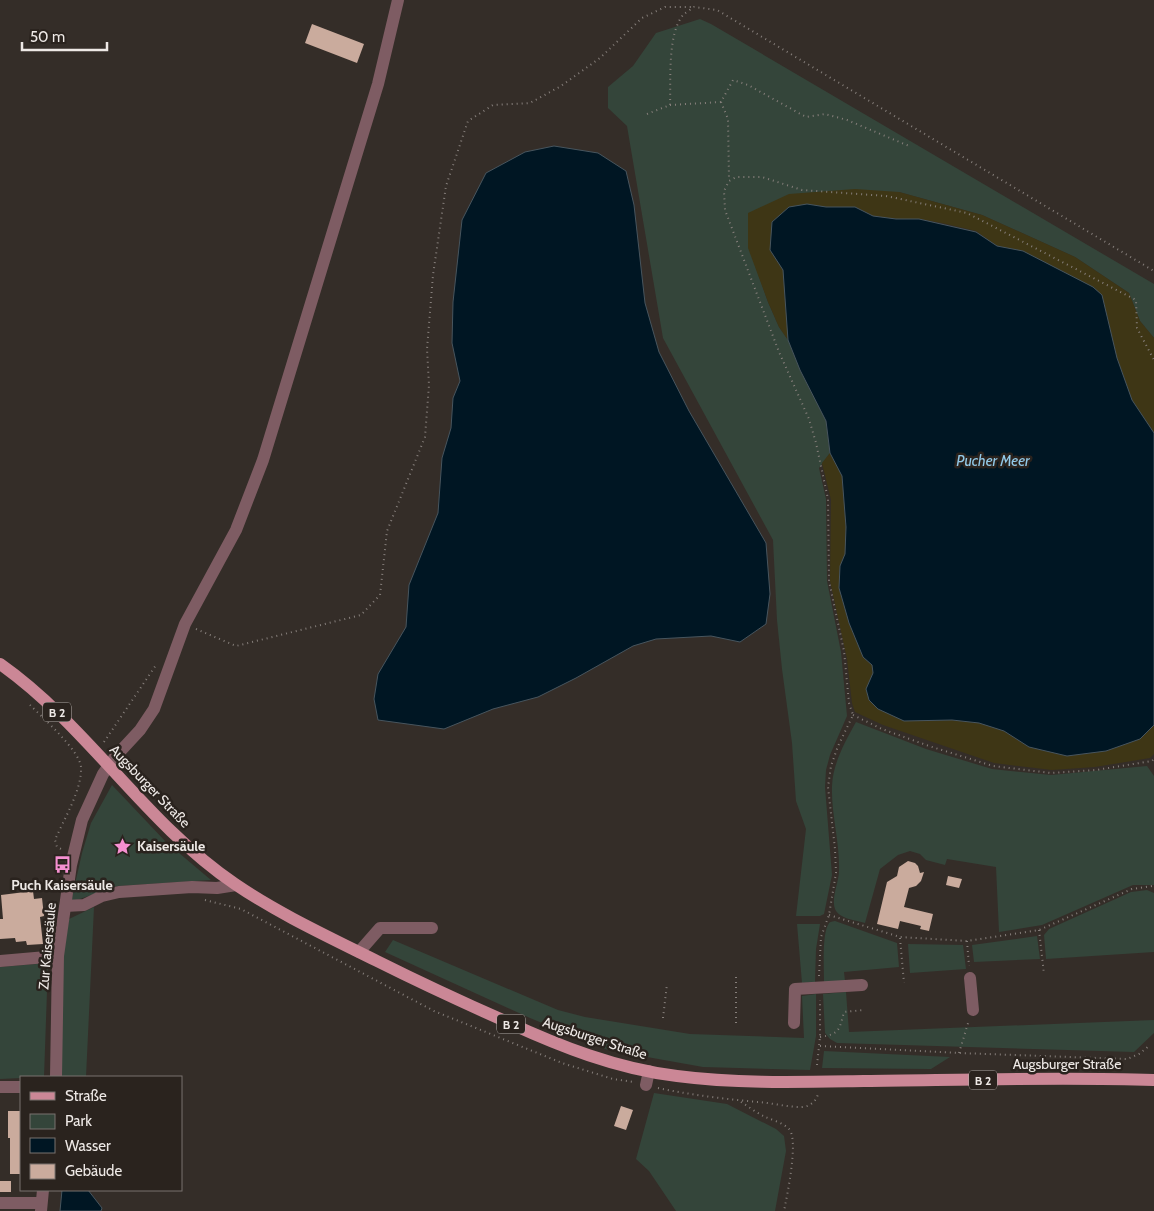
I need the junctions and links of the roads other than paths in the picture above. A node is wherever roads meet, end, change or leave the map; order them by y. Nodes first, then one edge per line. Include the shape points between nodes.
1 (398, 0) edge
2 (0, 664) edge
3 (109, 765) junction
4 (236, 885) junction
5 (65, 906) junction
6 (432, 928) dead end
7 (360, 952) junction
8 (58, 956) junction
9 (0, 961) edge
10 (970, 978) road end
11 (862, 985) dead end
12 (973, 1010) road end
13 (794, 1023) dead end
14 (649, 1071) junction
15 (56, 1076) edge
16 (1154, 1080) edge
17 (646, 1085) road end
18 (0, 1087) edge
19 (20, 1087) edge
20 (43, 1191) edge
21 (0, 1202) edge
22 (41, 1207) edge

1 - 3 street, Zur Kaisersäule via 378,84 263,460 236,530 185,624 154,709
2 - 3 main road, Augsburger Straße / B 2 via 24,680
3 - 4 main road, Augsburger Straße / B 2 via 173,834
3 - 5 street, Zur Kaisersäule via 85,812 73,854
4 - 5 street via 118,892 84,904
4 - 7 main road, Augsburger Straße / B 2
5 - 8 street, Zur Kaisersäule
6 - 7 street via 380,928
7 - 14 main road, Augsburger Straße / B 2 via 444,995 549,1041
8 - 9 street
8 - 15 street, Zur Kaisersäule
10 - 12 street
11 - 13 street via 795,989
14 - 16 main road, Augsburger Straße / B 2 via 699,1079 802,1082
14 - 17 street
18 - 19 street
20 - 22 street
21 - 22 street

